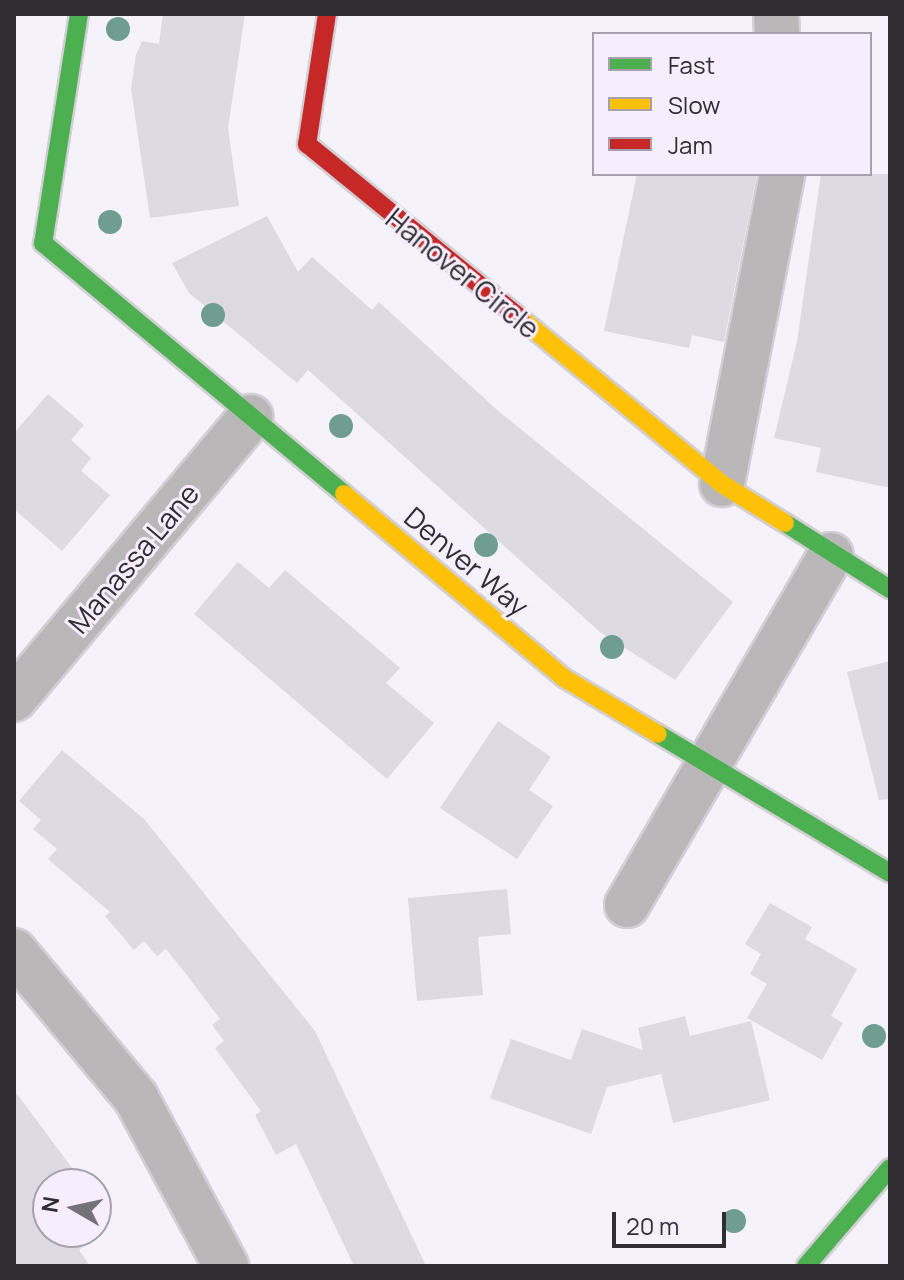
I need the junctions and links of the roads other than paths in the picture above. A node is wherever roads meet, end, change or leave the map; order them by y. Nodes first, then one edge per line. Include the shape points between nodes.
1 (79, 14) edge
2 (327, 14) edge
3 (782, 176) edge
4 (251, 417) junction
5 (722, 484) junction
6 (831, 555) junction
7 (890, 589) edge
8 (14, 699) edge
9 (708, 767) junction
10 (890, 873) edge
11 (627, 905) dead end
12 (14, 951) edge
13 (890, 1168) edge
14 (226, 1266) edge
15 (806, 1266) edge

1 - 4 street, Denver Way via 43,243
2 - 5 street, Hanover Circle via 307,144
3 - 5 street
4 - 8 street, Manassa Lane
4 - 9 street, Denver Way via 564,678
5 - 6 street, Hanover Circle
6 - 7 street, Hanover Circle
6 - 9 street
9 - 10 street, Denver Way
9 - 11 street
12 - 14 street via 136,1098
13 - 15 street

